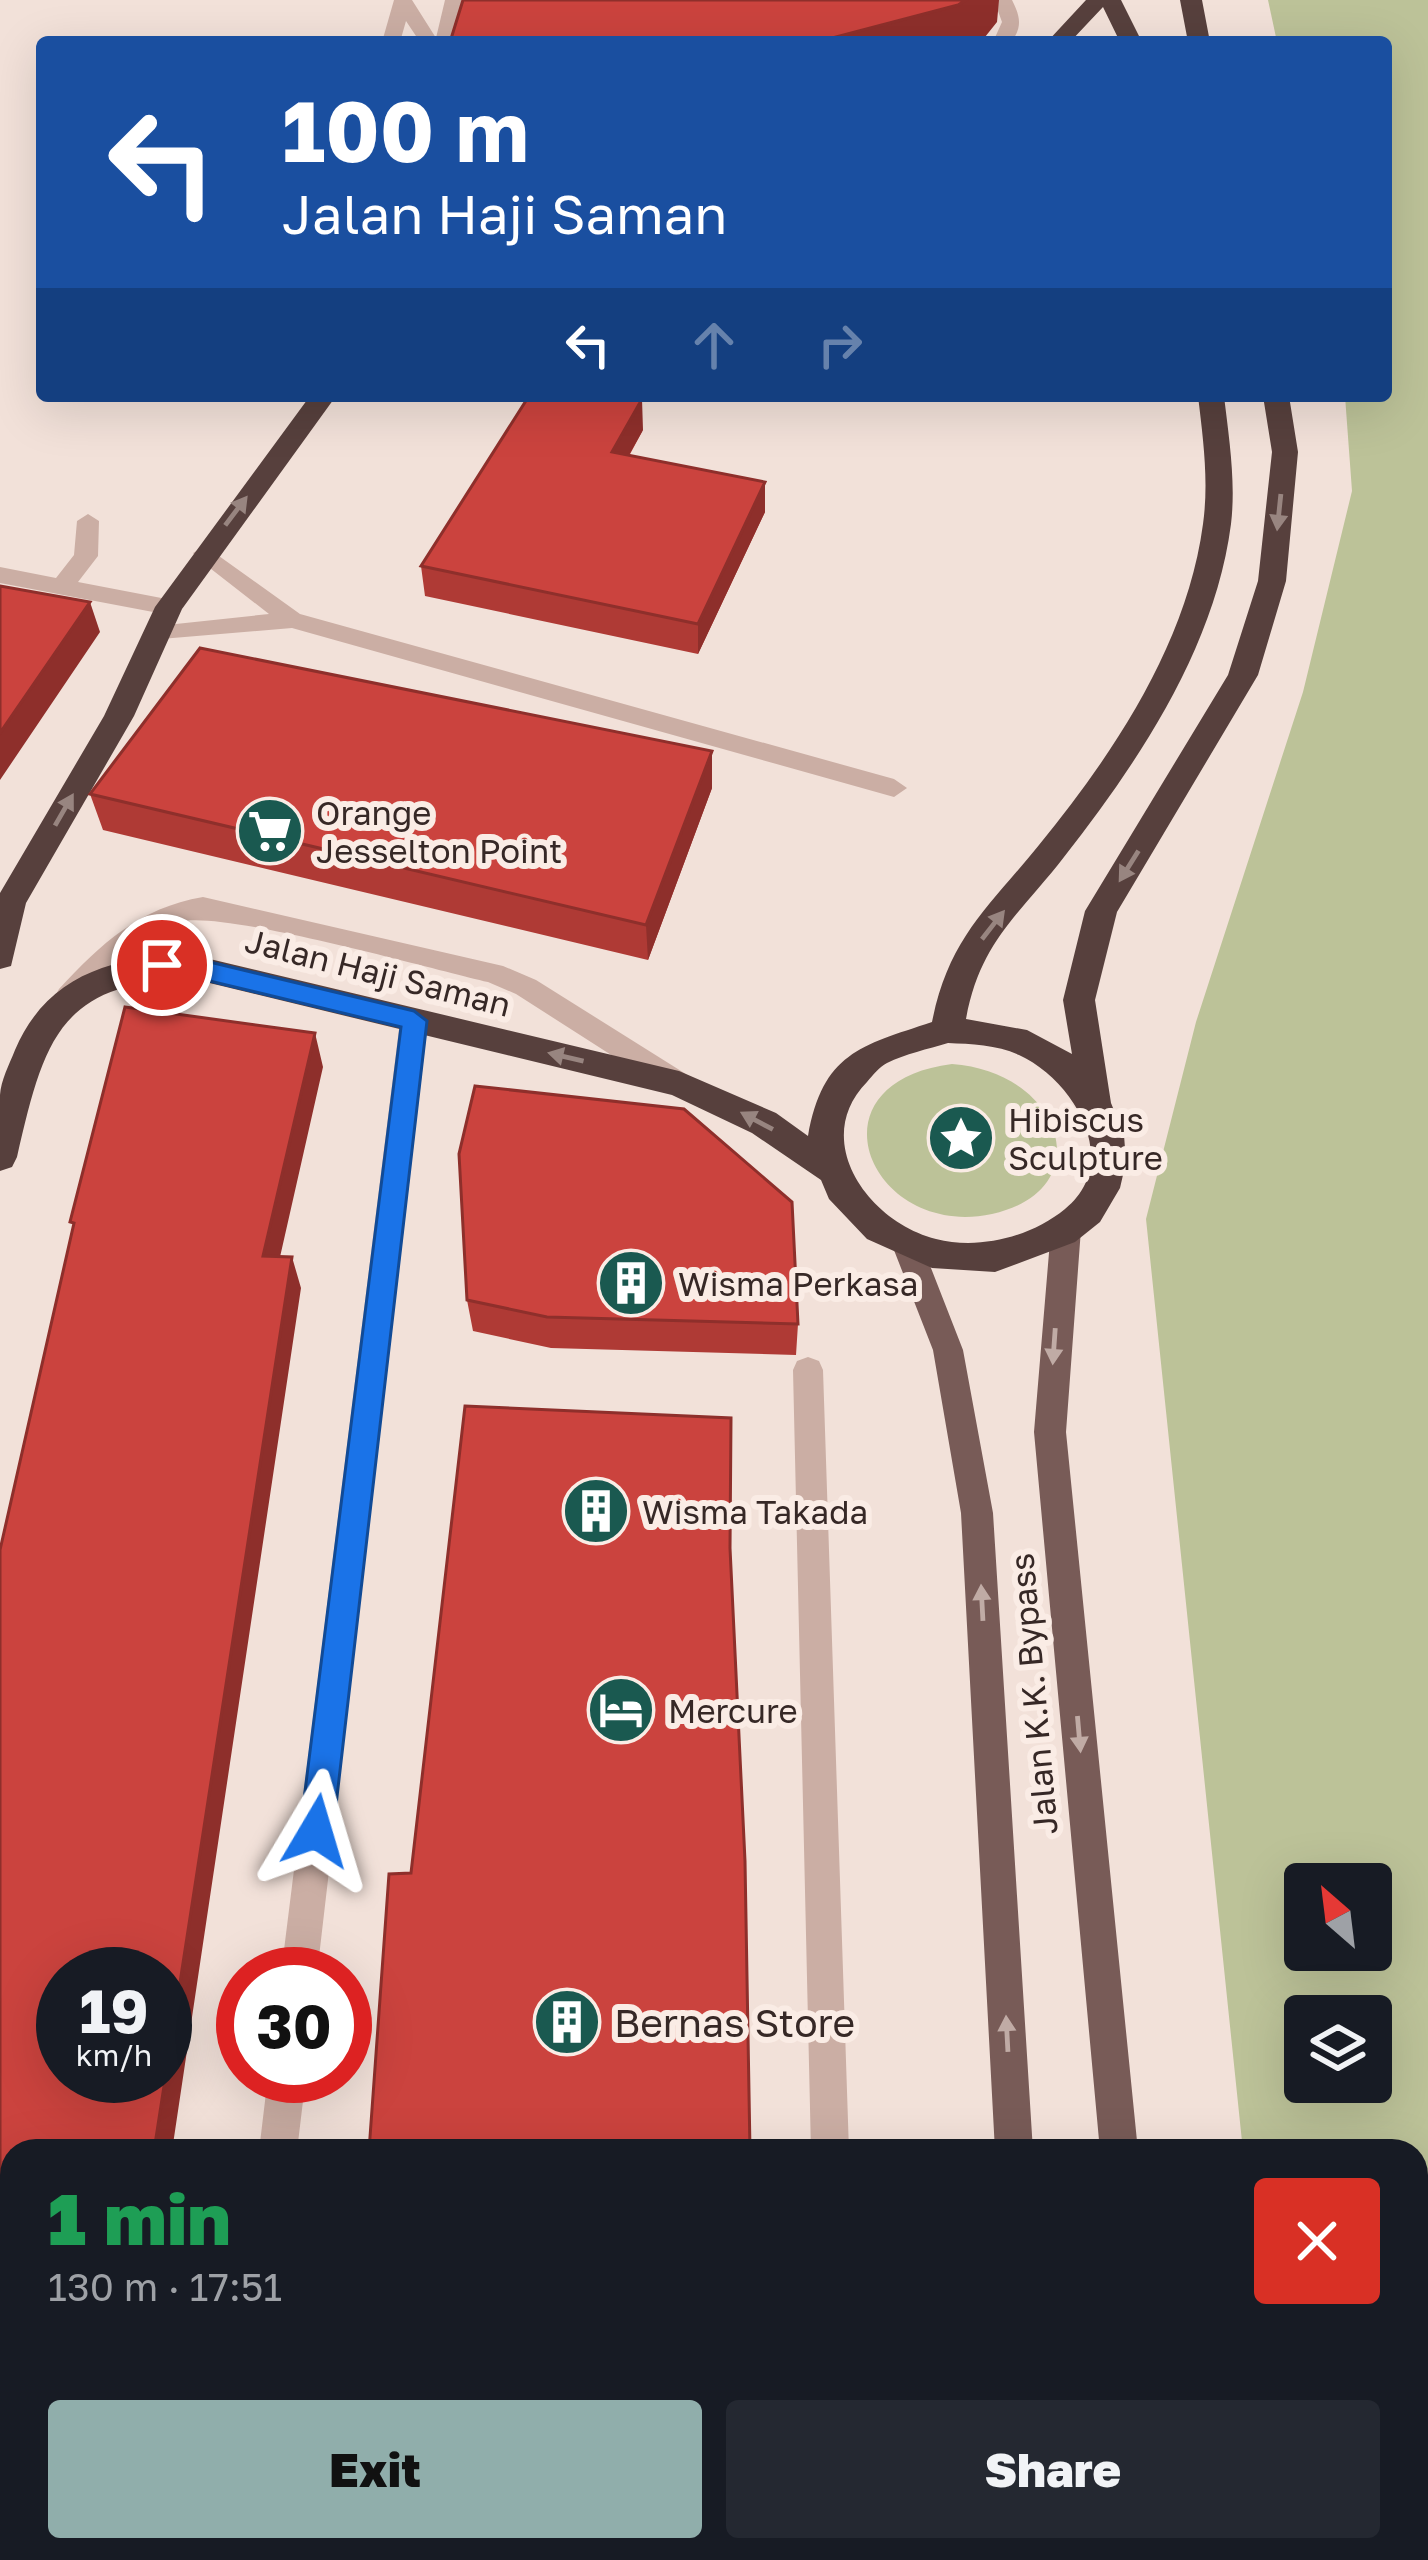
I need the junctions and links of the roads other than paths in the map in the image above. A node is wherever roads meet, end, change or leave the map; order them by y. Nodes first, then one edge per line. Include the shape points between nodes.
1 (454, 0) edge
2 (1003, 0) edge
3 (1098, 0) edge
4 (1109, 0) edge
5 (1190, 0) edge
6 (403, 1) edge
7 (393, 36) edge
8 (425, 36) edge
9 (445, 36) edge
10 (1007, 36) edge
11 (1064, 36) edge
12 (1128, 36) edge
13 (1198, 36) edge
14 (318, 402) edge
15 (1212, 402) edge
16 (1277, 402) edge
17 (88, 521) dead end
18 (205, 553) junction
19 (0, 575) edge
20 (62, 588) junction
21 (292, 620) junction
22 (164, 621) junction
23 (894, 788) dead end
24 (0, 957) edge
25 (69, 996) junction
26 (414, 1021) junction
27 (947, 1030) junction
28 (679, 1084) junction
29 (1097, 1104) junction
30 (0, 1157) edge
31 (828, 1168) junction
32 (1066, 1229) junction
33 (907, 1245) junction
34 (808, 1370) dead end
35 (302, 1947) edge
36 (284, 2103) edge
37 (279, 2139) edge
38 (830, 2139) edge
39 (1013, 2139) edge
40 (1118, 2139) edge

1 - 9 street
2 - 10 street via 1012,20
3 - 11 highway
4 - 12 highway
5 - 13 highway
6 - 7 street
6 - 8 street
18 -> 14 highway
27 -> 15 highway via 962,963 1071,824 1179,648 1217,522
16 -> 29 highway via 1286,452 1272,581 1243,674 1101,910 1079,1000
17 - 20 street via 86,556
18 - 21 street
18 - 22 highway
19 - 20 street
20 - 22 street
21 - 22 street
21 - 23 street
24 -> 22 highway via 10,903
25 - 26 highway, Jalan Haji Saman via 134,967 177,966
25 - 28 street via 143,922 203,907 493,974
25 - 30 highway via 20,1069
28 -> 26 highway, Jalan Haji Saman
26 - 35 street
27 - 29 highway via 1035,1047
27 - 31 highway via 909,1036 847,1074 822,1135
31 -> 28 highway, Jalan Haji Saman via 764,1123
29 - 32 highway via 1107,1130 1103,1184
31 - 33 highway via 844,1198
32 - 33 highway via 1033,1248 992,1257 949,1257
32 -> 40 main road, Jalan K.K. Bypass via 1050,1432
39 -> 33 main road, Jalan K.K. Bypass via 976,1513 948,1350
34 - 38 street
36 - 37 street

